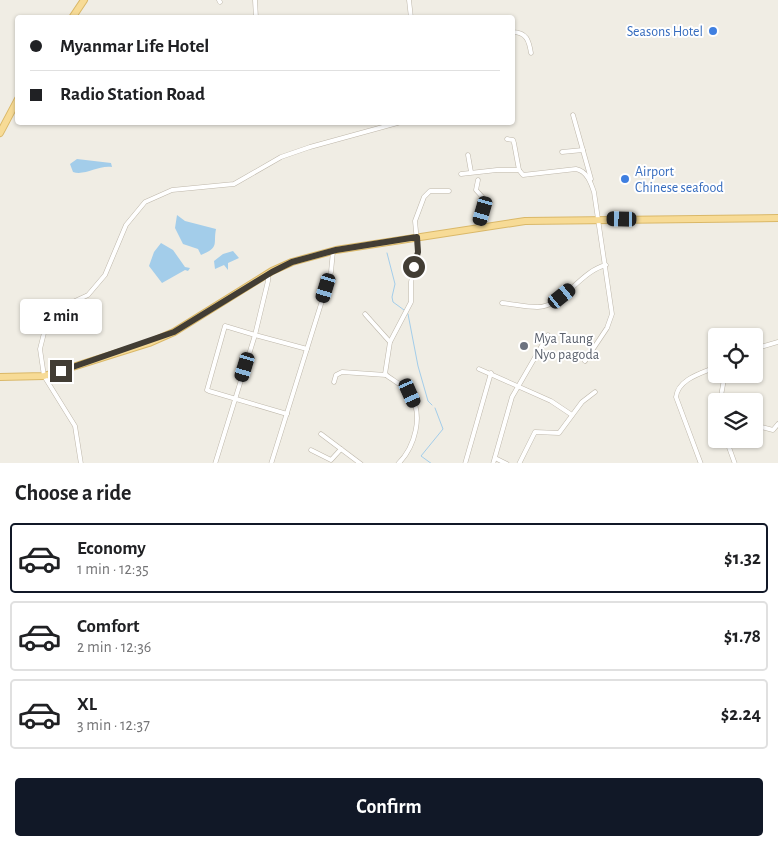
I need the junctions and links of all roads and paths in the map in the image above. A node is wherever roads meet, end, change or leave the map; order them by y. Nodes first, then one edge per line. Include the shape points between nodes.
1 (84, 0) edge
2 (255, 0) edge
3 (409, 0) edge
4 (74, 15) edge
5 (256, 15) edge
6 (411, 15) edge
7 (515, 33) edge
8 (531, 53) dead end
9 (15, 105) edge
10 (573, 115) dead end
11 (390, 125) edge
12 (0, 133) edge
13 (507, 138) dead end
14 (582, 150) junction
15 (562, 152) dead end
16 (468, 154) dead end
17 (519, 170) junction
18 (471, 172) junction
19 (461, 174) dead end
20 (478, 180) dead end
21 (592, 186) junction
22 (449, 191) dead end
23 (778, 218) edge
24 (599, 219) junction
25 (478, 228) junction
26 (417, 237) junction
27 (333, 251) junction
28 (606, 265) junction
29 (268, 274) junction
30 (502, 303) dead end
31 (365, 314) dead end
32 (255, 335) junction
33 (548, 335) dead end
34 (390, 342) junction
35 (778, 342) edge
36 (763, 346) edge
37 (307, 349) junction
38 (585, 360) dead end
39 (479, 369) dead end
40 (708, 370) edge
41 (491, 373) junction
42 (44, 376) junction
43 (386, 376) junction
44 (0, 377) edge
45 (334, 382) dead end
46 (518, 385) junction
47 (595, 392) dead end
48 (235, 399) junction
49 (287, 414) junction
50 (572, 415) junction
51 (778, 424) edge
52 (763, 428) edge
53 (321, 434) dead end
54 (730, 448) edge
55 (311, 450) dead end
56 (341, 450) junction
57 (495, 458) junction
58 (81, 463) edge
59 (215, 463) edge
60 (271, 463) edge
61 (360, 463) edge
62 (399, 463) edge
63 (465, 463) edge
64 (493, 463) edge
65 (505, 463) edge
66 (519, 463) edge
67 (701, 463) edge
68 (736, 463) edge

1 - 4 main road
2 - 5 street
3 - 6 street
7 - 8 street via 524,35
9 - 12 main road
10 - 14 street
11 - 42 street via 281,157 234,184 172,190 145,202 126,225 105,275 88,295 60,308 44,334 40,349
13 - 17 street via 513,140
14 - 15 street
14 - 21 street
16 - 18 street
17 - 18 street
17 - 21 street via 523,175 582,170
18 - 19 street
20 - 25 street via 476,190 486,200
21 - 24 street
22 - 26 street via 430,191 424,197 415,221
23 - 24 main road
24 - 25 main road via 525,221
24 - 28 street
25 - 26 main road
26 - 27 main road
26 - 34 street via 411,302
27 - 29 main road via 292,262
27 - 37 street
28 - 30 street via 585,274 562,296 539,308
28 - 38 street via 611,321
29 - 32 street
29 - 42 main road via 174,332
31 - 34 street
32 - 37 street
32 - 48 street
32 - 48 street via 225,326 207,390
33 - 46 street
34 - 43 street
35 - 36 street
37 - 49 street
39 - 41 street
40 - 67 street via 683,383 676,397
41 - 46 street
41 - 63 street
42 - 44 main road
42 - 58 street via 75,426
43 - 45 street via 345,371 339,373
43 - 62 street via 410,393 416,408 413,442
46 - 50 street
46 - 57 street
47 - 50 street
48 - 49 street
48 - 59 street
49 - 60 street
50 - 66 street via 559,433 533,434
51 - 52 street via 773,430
53 - 56 street
54 - 68 street
55 - 56 street via 331,460
56 - 61 street
57 - 64 street
57 - 65 street

